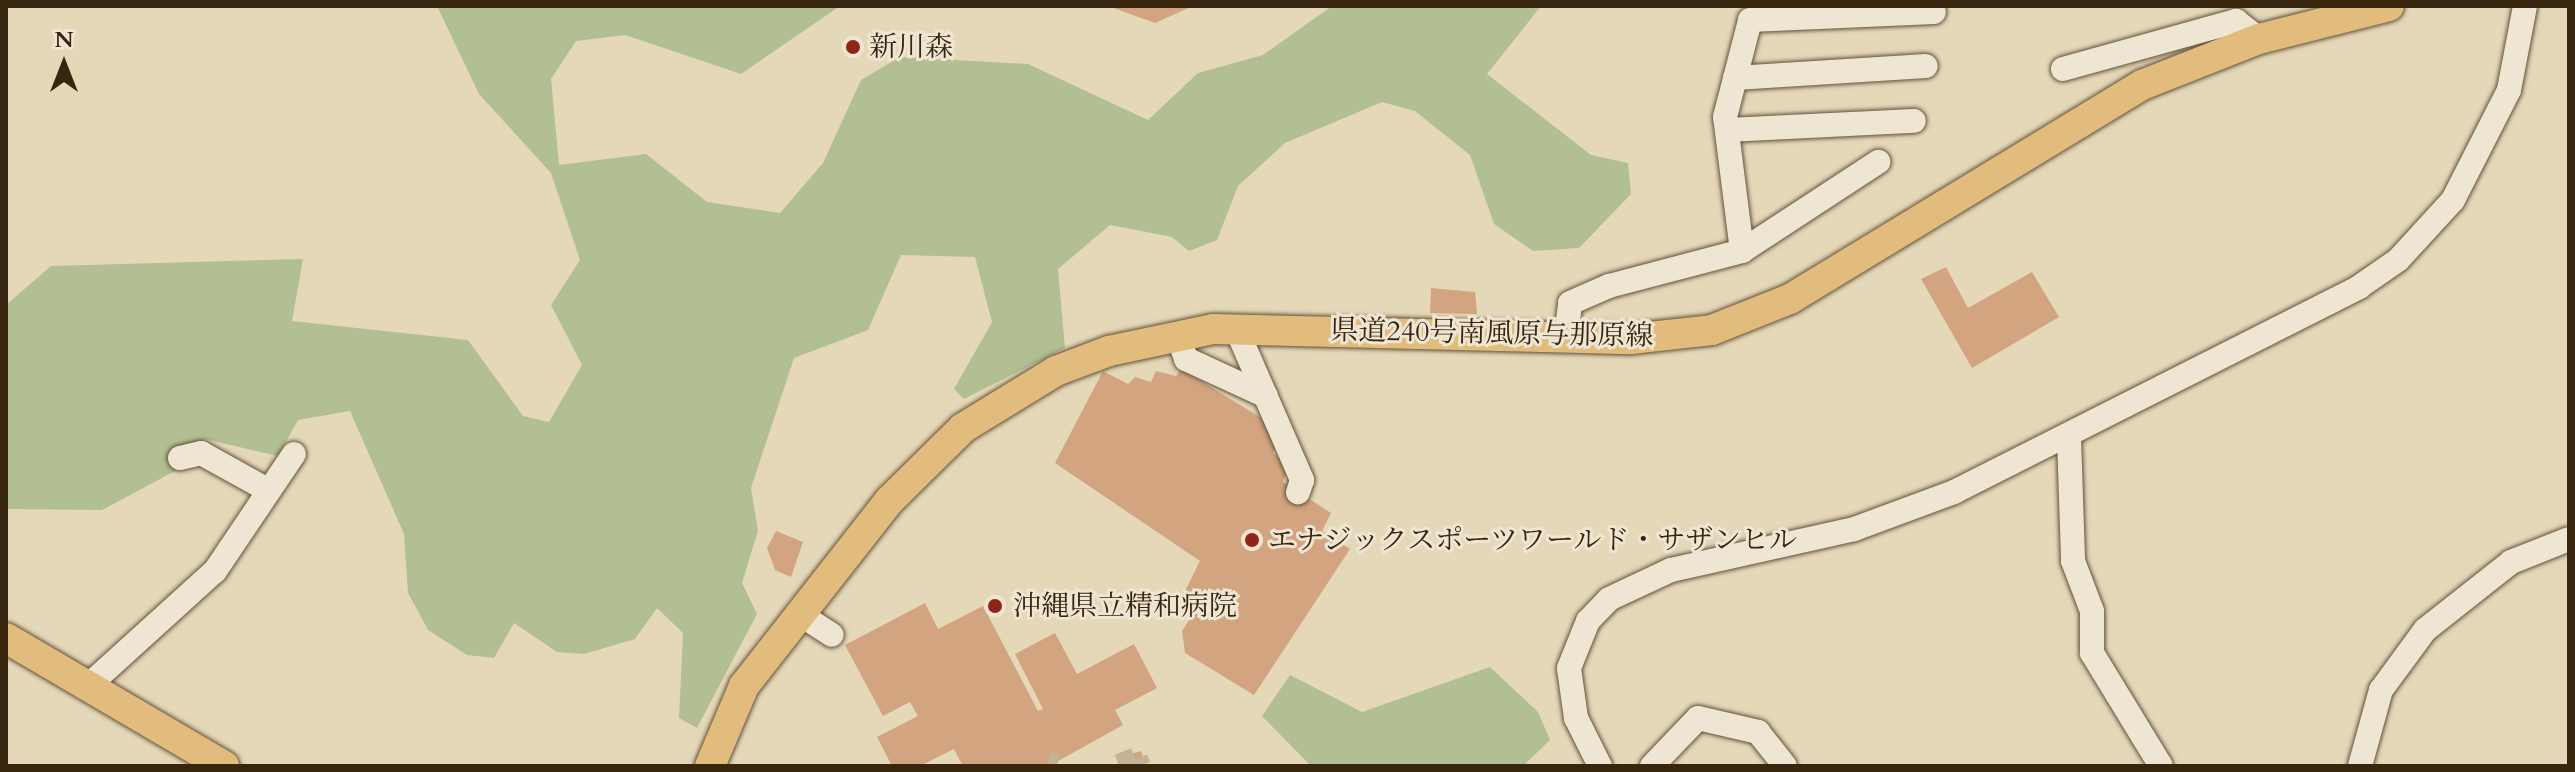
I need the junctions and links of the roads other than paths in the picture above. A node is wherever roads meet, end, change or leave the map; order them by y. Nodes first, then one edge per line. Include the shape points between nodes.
1 (2389, 6) edge
2 (2525, 6) edge
3 (1934, 12) dead end
4 (2259, 39) junction
5 (1926, 66) dead end
6 (2063, 69) dead end
7 (1735, 78) junction
8 (1914, 121) dead end
9 (1727, 130) junction
10 (1878, 162) dead end
11 (1742, 251) junction
12 (1236, 328) junction
13 (1177, 334) junction
14 (1566, 337) junction
15 (1266, 396) junction
16 (2069, 438) junction
17 (294, 454) dead end
18 (180, 458) dead end
19 (266, 489) junction
20 (1298, 492) dead end
21 (2569, 539) edge
22 (798, 613) junction
23 (832, 635) dead end
24 (6, 638) edge
25 (88, 686) junction
26 (224, 766) edge
27 (710, 766) edge
28 (1600, 766) edge
29 (1652, 766) edge
30 (1785, 766) edge
31 (2161, 766) edge
32 (2360, 766) edge

1 - 4 main road, 県道240号南風原与那原線
2 - 16 street via 2516,68 2498,118 2453,200 2426,233 2359,287
3 - 7 street via 1750,20
4 - 6 street via 2236,21
4 - 14 main road, 県道240号南風原与那原線 via 2142,85 1764,312 1679,336
5 - 7 street
7 - 9 street
8 - 9 street
9 - 11 street
10 - 11 street
11 - 14 street via 1609,286 1570,303
12 - 13 main road, 県道240号南風原与那原線
12 - 14 main road, 県道240号南風原与那原線
12 - 15 street
13 - 15 street via 1186,359
13 - 22 main road, 県道240号南風原与那原線 via 1056,371 991,407 909,480
15 - 20 street via 1302,480
16 - 28 street via 1854,529 1671,570 1609,599 1588,621 1569,668 1576,718
16 - 31 street via 2073,561 2092,611 2092,653
17 - 19 street
18 - 19 street via 201,453
19 - 25 street via 215,571
21 - 32 street via 2511,562 2425,630 2381,690
22 - 23 street
22 - 27 main road, 県道240号南風原与那原線 via 744,686
24 - 25 main road
25 - 26 main road
29 - 30 street via 1698,718 1758,732

